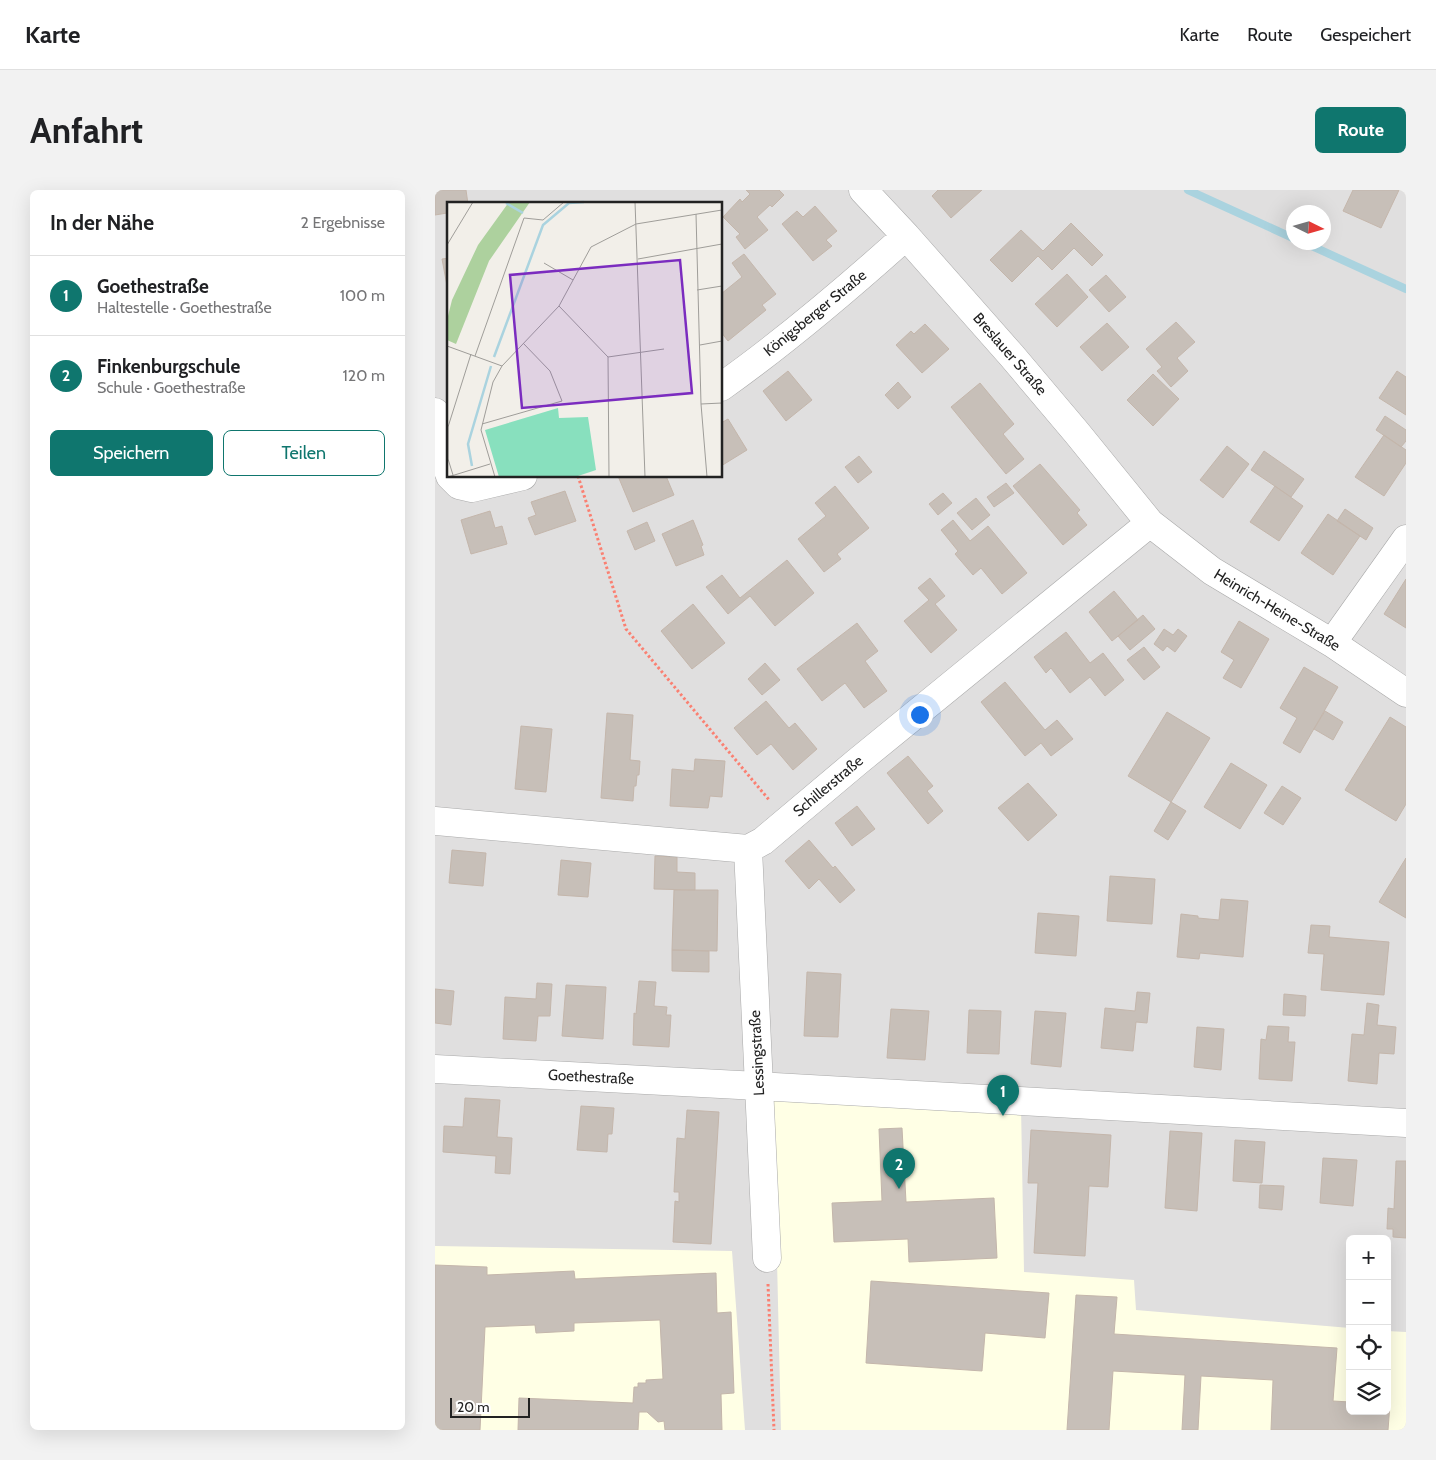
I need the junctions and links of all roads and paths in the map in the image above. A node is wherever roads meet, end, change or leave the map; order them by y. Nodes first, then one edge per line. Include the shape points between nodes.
1 (863, 190) edge
2 (906, 236) junction
3 (723, 384) edge
4 (435, 412) edge
5 (447, 468) edge
6 (453, 478) edge
7 (514, 478) edge
8 (579, 478) edge
9 (1151, 523) junction
10 (1406, 538) edge
11 (1331, 643) junction
12 (1406, 693) edge
13 (787, 821) junction
14 (435, 822) edge
15 (748, 849) junction
16 (435, 1069) edge
17 (759, 1086) junction
18 (1406, 1123) edge
19 (767, 1258) joint
20 (774, 1430) edge

1 - 2 street, Breslauer Straße
2 - 3 street, Königsberger Straße via 793,332
2 - 9 street, Breslauer Straße
4 - 5 street
6 - 7 street via 472,488
8 - 13 path via 626,629
9 - 11 street, Heinrich-Heine-Straße via 1212,571
9 - 13 street, Schillerstraße
10 - 11 street
11 - 12 street, Heinrich-Heine-Straße
13 - 15 street, Schillerstraße
14 - 15 street
15 - 17 street, Lessingstraße
16 - 17 street, Goethestraße
17 - 18 street, Goethestraße
17 - 19 street, Lessingstraße
19 - 20 path

